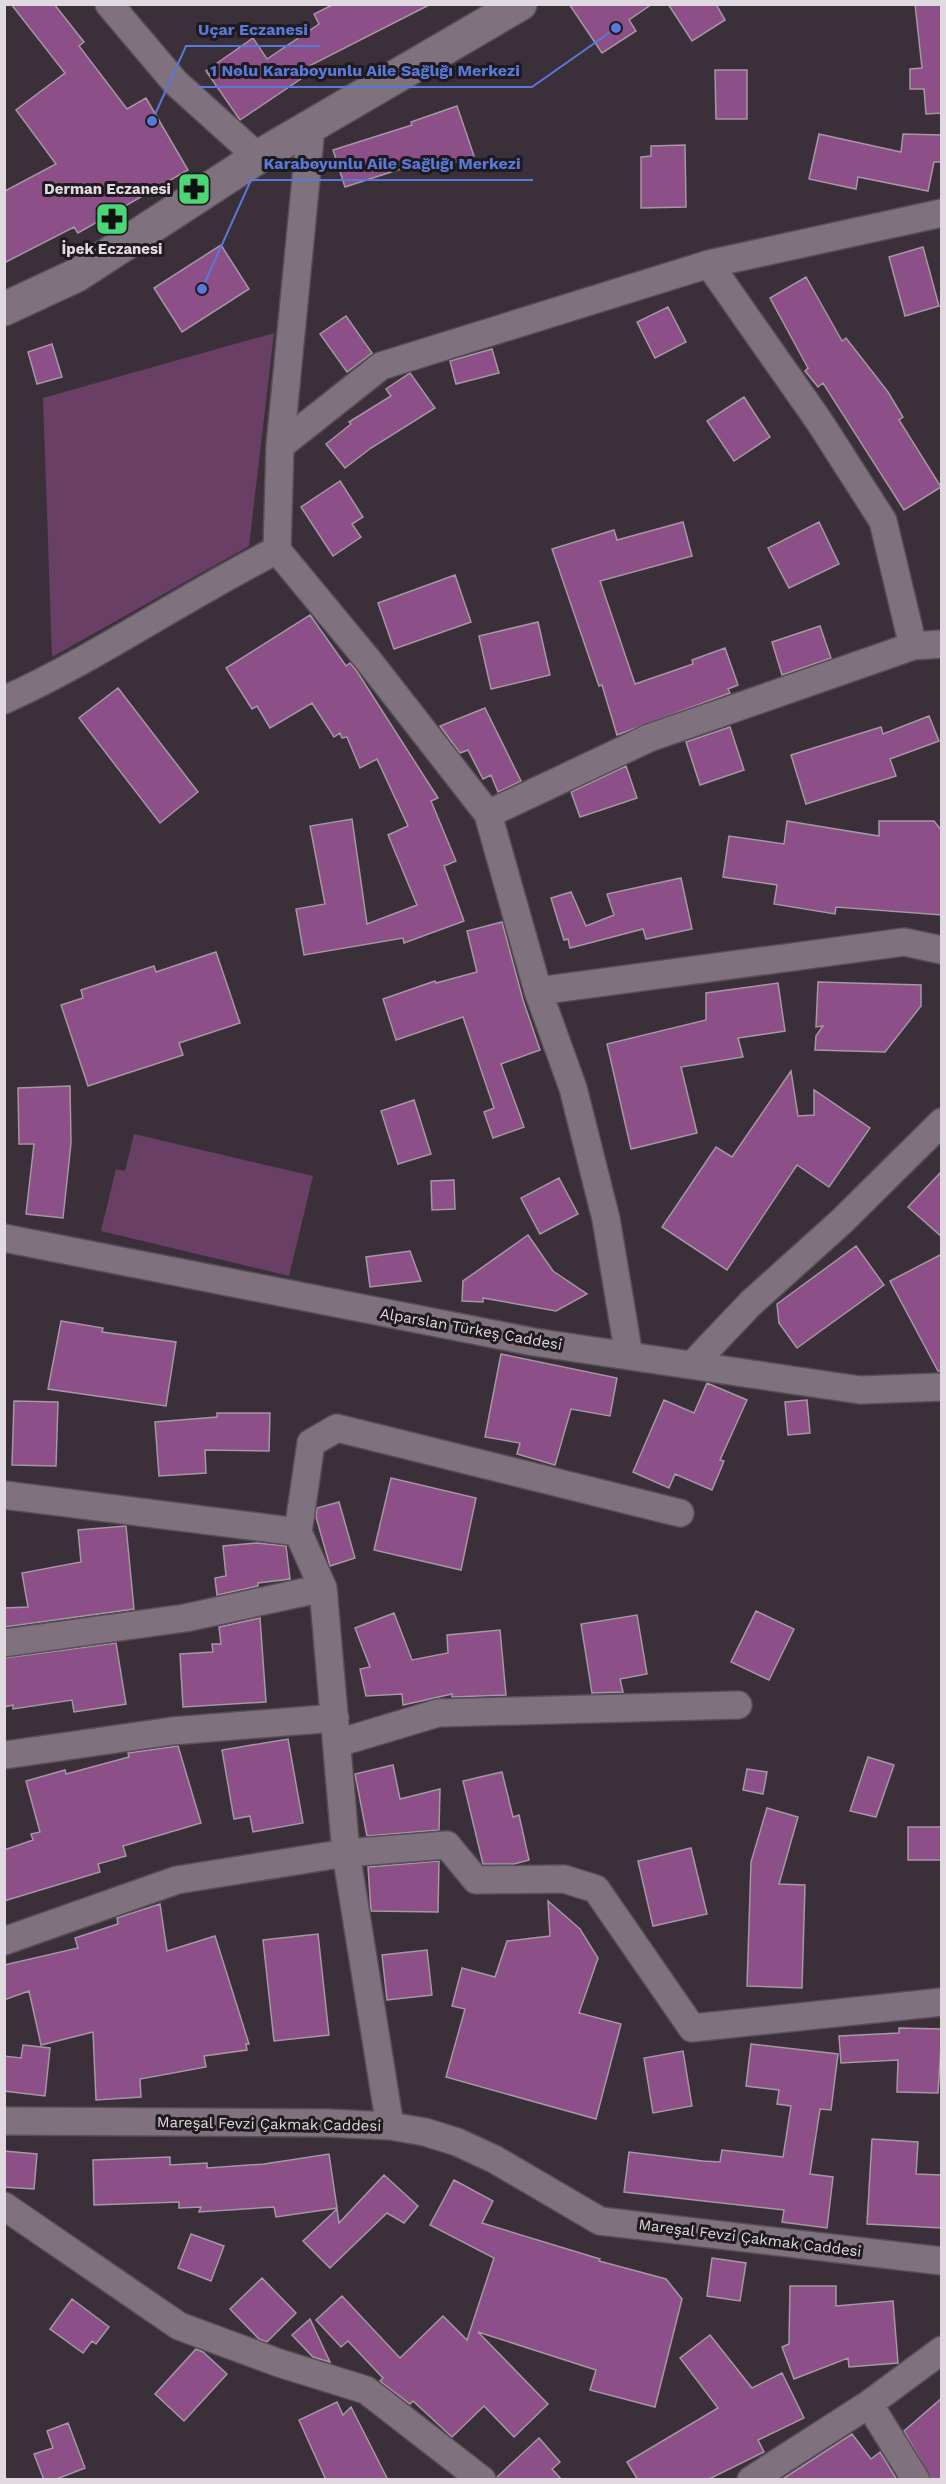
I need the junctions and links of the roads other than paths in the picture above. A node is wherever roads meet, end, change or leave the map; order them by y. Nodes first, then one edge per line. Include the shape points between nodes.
1 (109, 4) edge
2 (520, 4) edge
3 (311, 127) junction
4 (258, 157) junction
5 (942, 213) edge
6 (709, 264) junction
7 (4, 309) edge
8 (280, 446) junction
9 (277, 550) junction
10 (942, 644) edge
11 (913, 646) junction
12 (4, 700) edge
13 (489, 814) junction
14 (942, 950) edge
15 (538, 991) junction
16 (942, 1122) edge
17 (4, 1238) edge
18 (629, 1356) junction
19 (692, 1365) junction
20 (942, 1387) edge
21 (4, 1495) edge
22 (680, 1513) dead end
23 (298, 1532) junction
24 (323, 1588) junction
25 (4, 1643) edge
26 (738, 1705) dead end
27 (336, 1730) junction
28 (4, 1755) edge
29 (346, 1853) junction
30 (4, 1941) edge
31 (942, 2002) edge
32 (4, 2121) edge
33 (390, 2126) junction
34 (4, 2206) edge
35 (942, 2261) edge
36 (942, 2350) edge
37 (869, 2404) junction
38 (482, 2480) edge
39 (751, 2480) edge
40 (916, 2480) edge

1 - 4 street via 175,82
2 - 3 street
3 - 4 street
3 - 8 street
4 - 7 street via 77,275
5 - 6 street
6 - 8 street via 381,366
6 - 11 street via 819,421 883,521
8 - 9 street
9 - 12 street via 207,586 113,645
9 - 13 street
10 - 11 street
11 - 13 street via 649,738
13 - 15 street
14 - 15 street via 904,942
15 - 18 street via 573,1088 606,1219
16 - 19 street via 842,1221 751,1303
17 - 18 street, Alparslan Türkeş Caddesi via 334,1305
18 - 19 street, Alparslan Türkeş Caddesi
19 - 20 street, Alparslan Türkeş Caddesi via 860,1390
21 - 23 street
22 - 23 street via 338,1428 311,1443
23 - 24 street
24 - 25 street via 185,1618
24 - 27 street
26 - 27 street via 438,1713
27 - 28 street via 172,1731
27 - 29 street
29 - 30 street via 177,1880
29 - 31 street via 447,1845 476,1880 564,1879 596,1889 692,2028
29 - 33 street
32 - 33 street, Mareşal Fevzi Çakmak Caddesi
33 - 35 street, Mareşal Fevzi Çakmak Caddesi via 457,2142 494,2159 600,2221
34 - 38 street via 180,2326 366,2390
36 - 37 street
37 - 39 street
37 - 40 street

